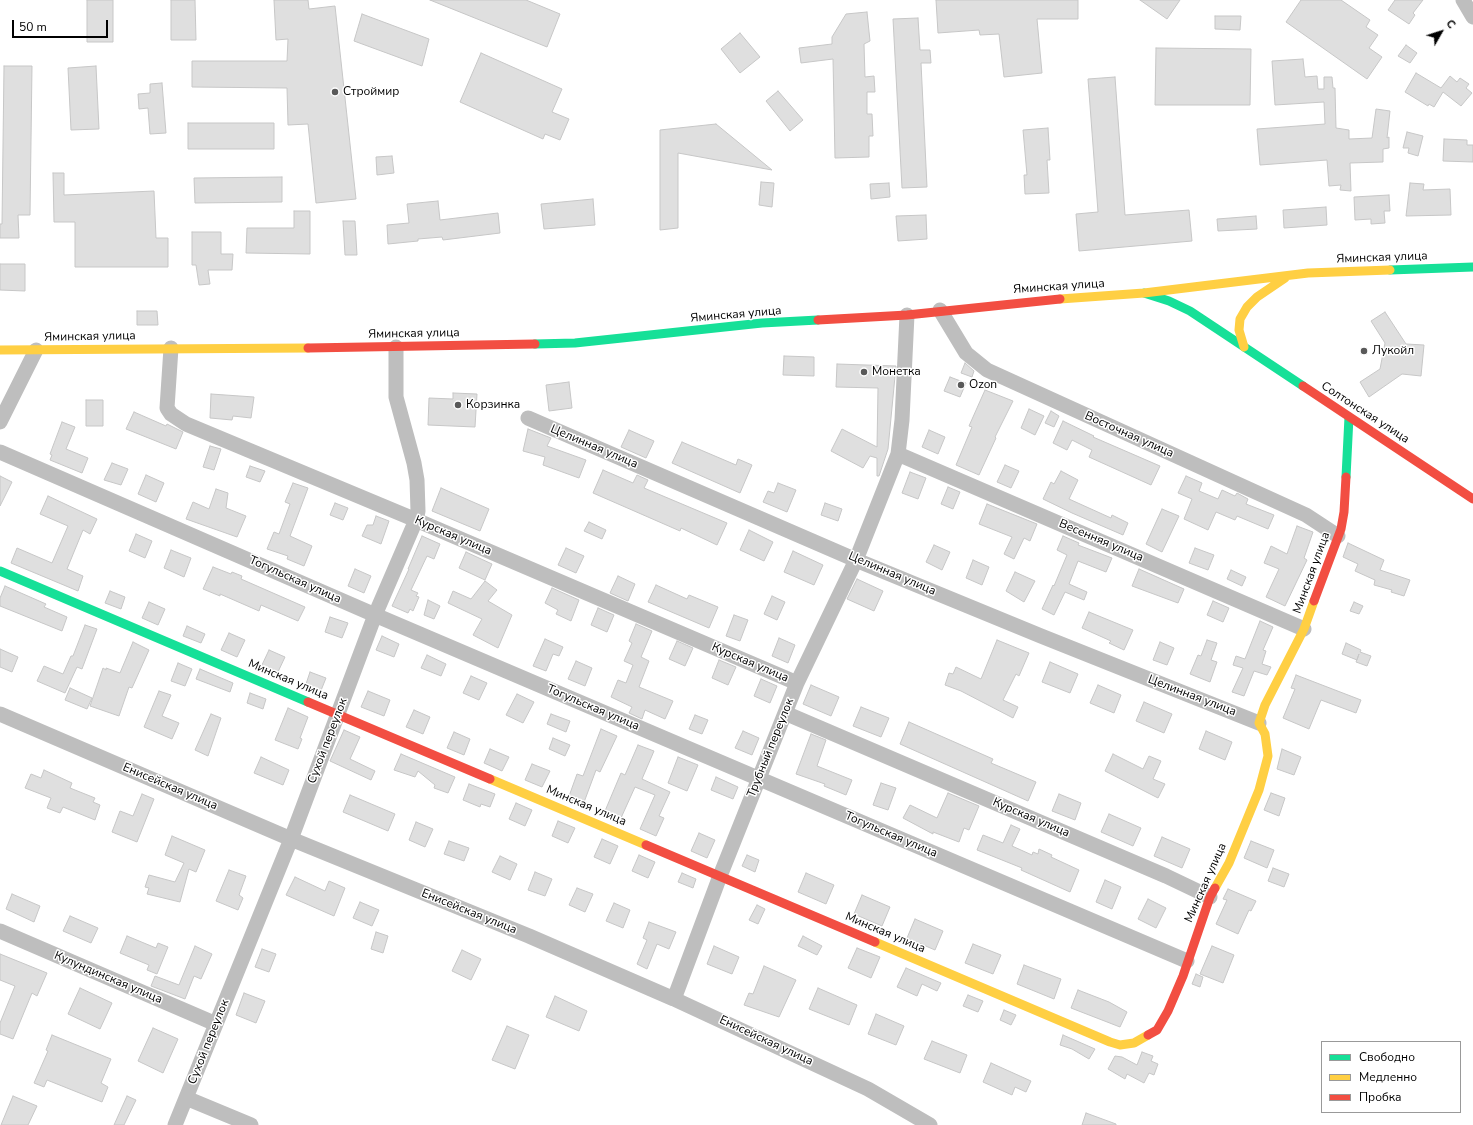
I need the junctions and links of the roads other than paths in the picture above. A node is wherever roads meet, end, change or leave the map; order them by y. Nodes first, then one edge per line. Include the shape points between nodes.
1 (1463, 0) edge
2 (1473, 17) edge
3 (1473, 267) edge
4 (1289, 276) junction
5 (1144, 293) junction
6 (940, 310) junction
7 (907, 315) junction
8 (396, 347) junction
9 (1244, 347) junction
10 (171, 348) junction
11 (0, 350) edge
12 (36, 350) junction
13 (1349, 417) junction
14 (528, 418) dead end
15 (0, 422) edge
16 (0, 452) edge
17 (898, 454) junction
18 (1473, 499) edge
19 (416, 520) junction
20 (1338, 536) junction
21 (856, 560) junction
22 (0, 571) edge
23 (375, 615) junction
24 (1304, 629) junction
25 (797, 683) junction
26 (785, 713) junction
27 (0, 714) edge
28 (338, 714) junction
29 (1259, 723) junction
30 (758, 779) junction
31 (291, 839) junction
32 (720, 876) junction
33 (1210, 897) junction
34 (0, 931) edge
35 (1187, 961) junction
36 (674, 999) junction
37 (216, 1024) junction
38 (186, 1098) junction
39 (175, 1125) edge
40 (251, 1125) edge
41 (930, 1125) edge

1 - 2 street
3 - 4 main road, Яминская улица via 1308,273
4 - 5 main road, Яминская улица
4 - 9 main road via 1257,297 1247,307 1240,319 1239,330
5 - 6 main road, Яминская улица
5 - 9 main road, Солтонская улица via 1190,311
6 - 7 main road, Яминская улица
6 - 20 street, Восточная улица via 966,353 987,370 1306,515
7 - 8 main road, Яминская улица via 762,323 575,343
7 - 17 street, Трубный переулок
8 - 10 main road, Яминская улица
8 - 19 street, Сухой переулок via 395,386 414,463 418,493
9 - 13 main road, Солтонская улица
10 - 12 main road, Яминская улица
10 - 19 street, Курская улица via 167,408 178,420
11 - 12 main road, Яминская улица
12 - 15 street
13 - 18 main road, Солтонская улица
13 - 20 main road, Минская улица via 1344,512
14 - 21 street, Целинная улица
16 - 23 street, Тогульская улица
17 - 21 street, Трубный переулок
17 - 24 street, Весенняя улица
19 - 23 street, Сухой переулок
19 - 25 street, Курская улица
20 - 24 main road, Минская улица
21 - 25 street, Трубный переулок
21 - 29 street, Целинная улица
22 - 28 main road, Минская улица
23 - 28 street, Сухой переулок
23 - 30 street, Тогульская улица
24 - 29 main road, Минская улица via 1265,705
25 - 26 street, Трубный переулок
26 - 30 street, Трубный переулок
26 - 33 street, Курская улица
27 - 31 street, Енисейская улица
28 - 31 street, Сухой переулок
28 - 32 main road, Минская улица
29 - 33 main road, Минская улица via 1268,747 1263,776 1229,863
30 - 32 street, Трубный переулок
30 - 35 street, Тогульская улица
31 - 36 street, Енисейская улица via 529,936
31 - 37 street, Сухой переулок
32 - 35 main road, Минская улица via 1120,1045 1134,1043 1157,1030 1168,1011
32 - 36 street, Трубный переулок
33 - 35 main road, Минская улица
34 - 37 street, Кулундинская улица
36 - 41 street, Енисейская улица via 868,1089
37 - 38 street, Сухой переулок
38 - 39 street, Сухой переулок
38 - 40 street

